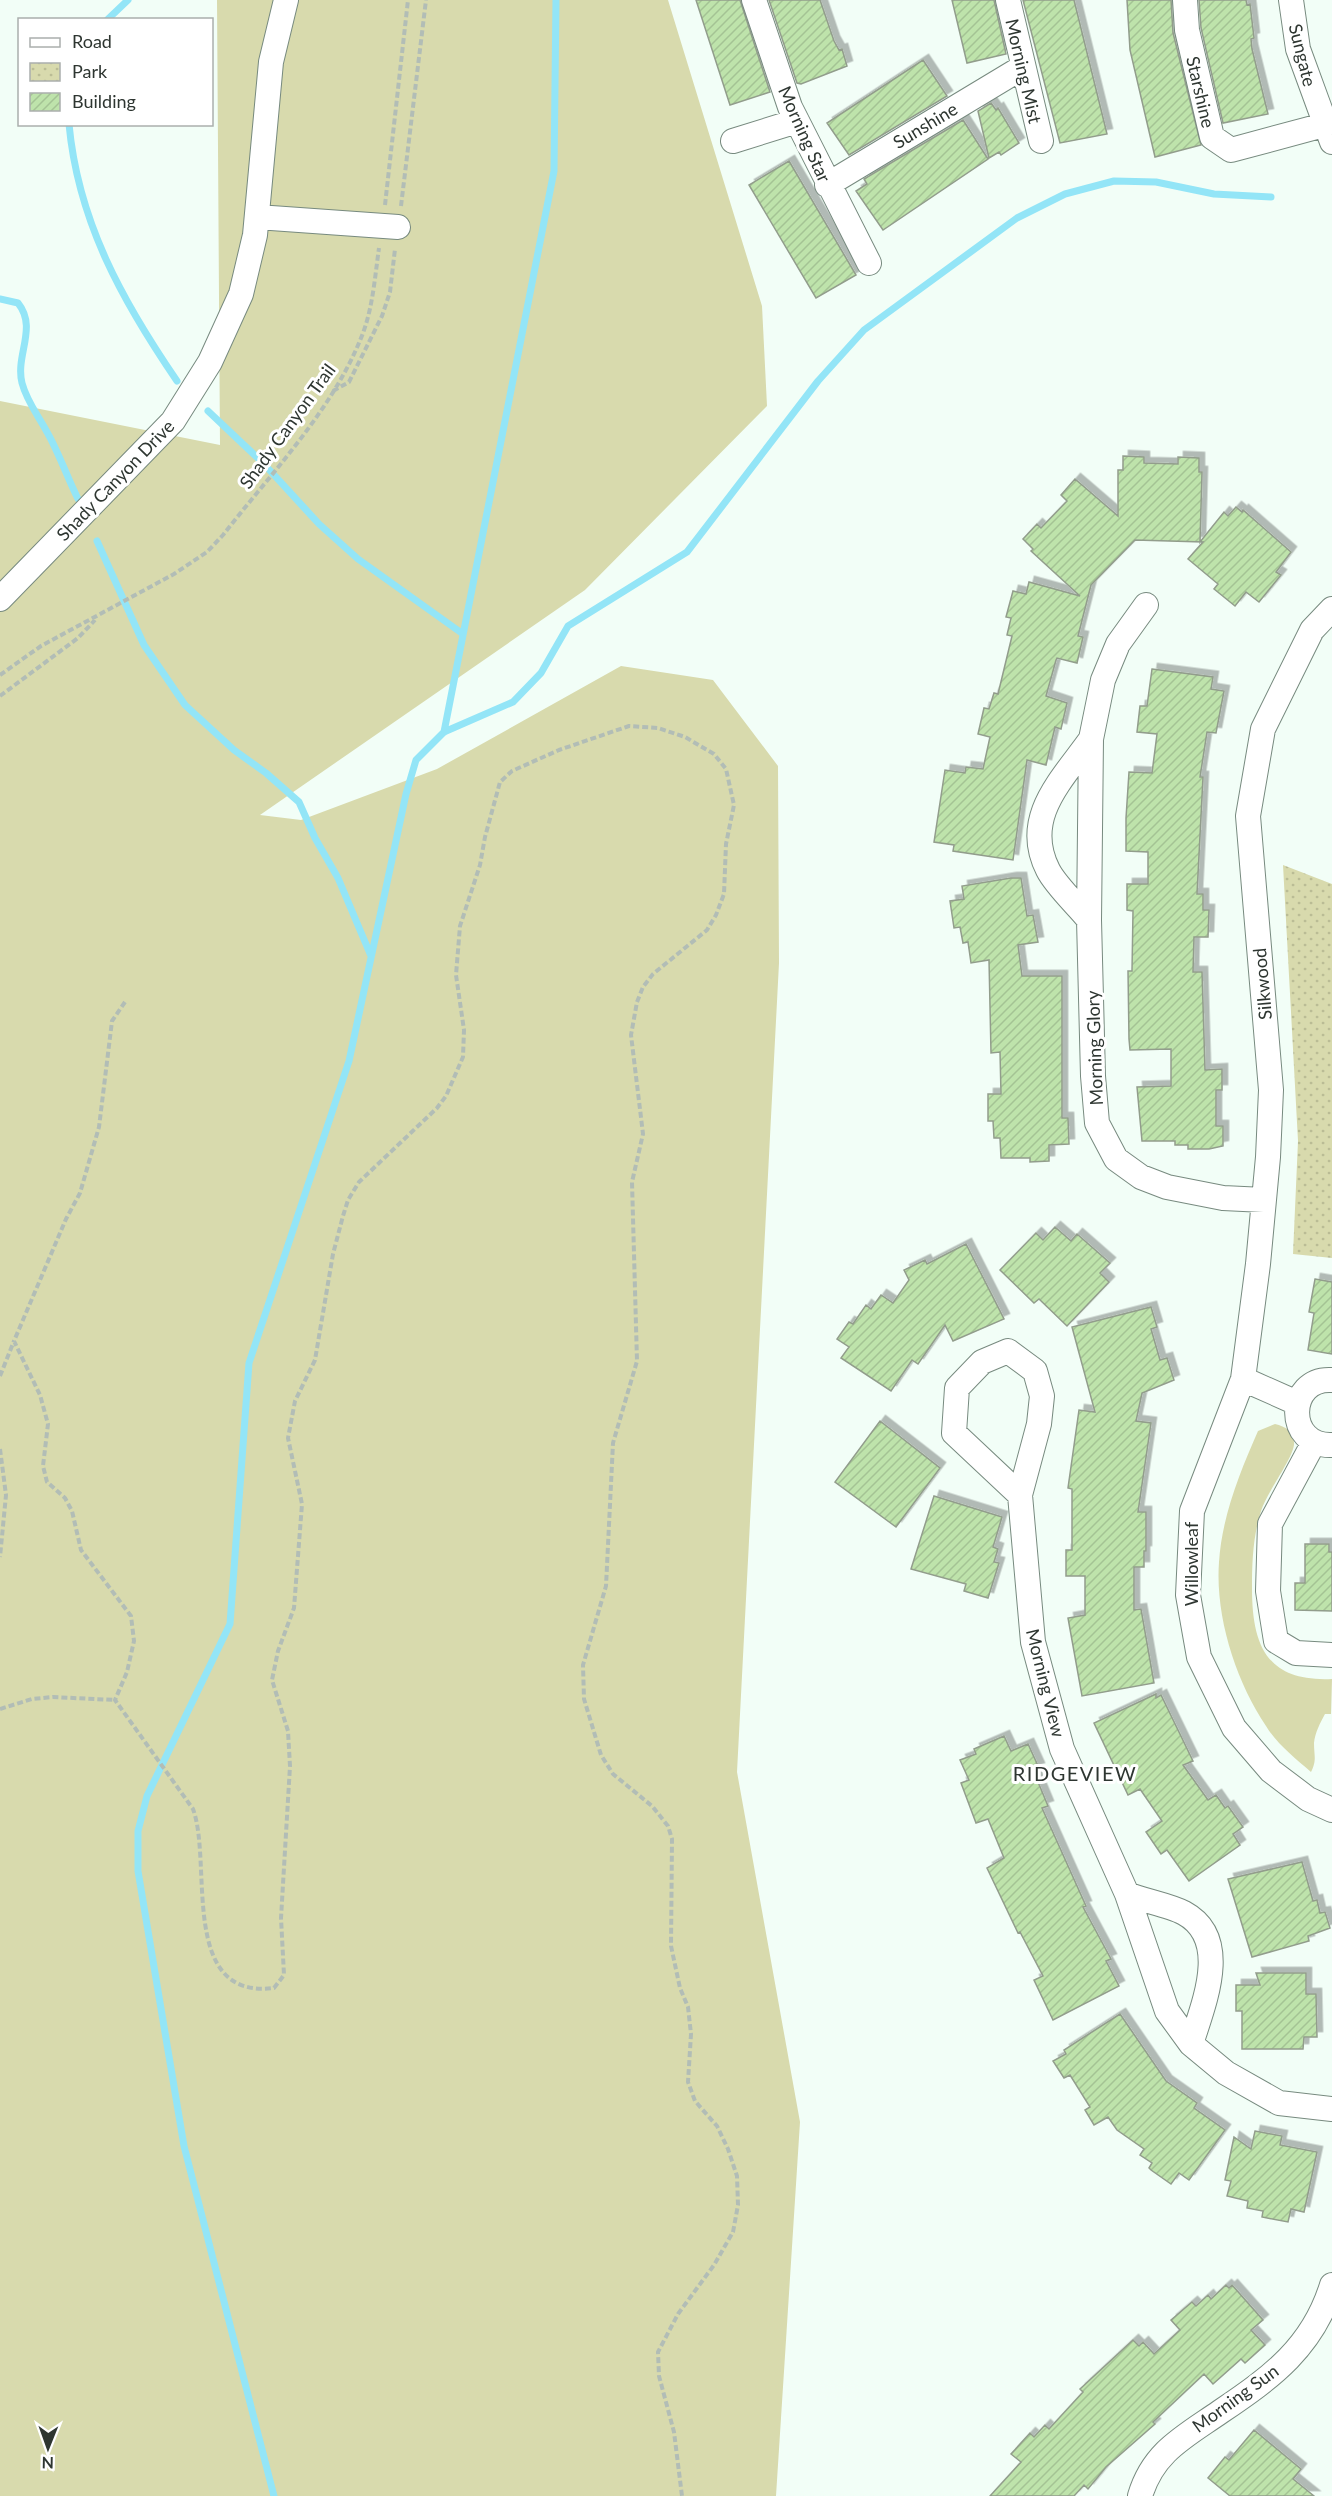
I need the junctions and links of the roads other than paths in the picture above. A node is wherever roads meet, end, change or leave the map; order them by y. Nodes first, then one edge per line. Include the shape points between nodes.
1 (286, 0) edge
2 (754, 0) edge
3 (1008, 0) edge
4 (1185, 0) edge
5 (1291, 0) edge
6 (1023, 67) junction
7 (797, 121) junction
8 (1328, 133) edge
9 (733, 141) dead end
10 (1041, 141) dead end
11 (827, 184) junction
12 (257, 217) junction
13 (390, 226) road end
14 (869, 263) dead end
15 (0, 598) edge
16 (1146, 605) dead end
17 (1332, 609) edge
18 (1091, 739) junction
19 (1089, 920) junction
20 (1264, 1200) junction
21 (1243, 1379) junction
22 (1332, 1380) edge
23 (1297, 1404) junction
24 (1323, 1443) edge
25 (1020, 1495) junction
26 (1332, 1655) edge
27 (1332, 1810) edge
28 (1127, 1894) junction
29 (1191, 2044) junction
30 (1332, 2109) edge
31 (1332, 2285) edge
32 (1143, 2485) edge
33 (1126, 2496) edge

1 - 12 street, Shady Canyon Drive via 271,62
2 - 7 street, Morning Star
3 - 6 street, Morning Mist
4 - 8 street, Starshine via 1187,30 1212,137 1231,150
5 - 8 street, Sungate via 1298,49
6 - 10 street, Morning Mist
6 - 11 street, Sunshine
7 - 9 street
7 - 11 street, Morning Star
11 - 14 street, Morning Star
12 - 13 street
12 - 15 street, Shady Canyon Drive via 241,294 210,362 173,422
16 - 18 street, Morning Glory via 1118,644 1103,680
17 - 20 street, Silkwood via 1312,630 1263,729 1248,816 1270,1090
18 - 19 street, Morning Glory
18 - 19 street, Morning Glory via 1041,814 1040,842 1048,871
19 - 20 street, Morning Glory via 1097,1123 1116,1159 1141,1177 1167,1187 1223,1198
20 - 21 street, Silkwood
21 - 23 street
21 - 27 street, Willowleaf via 1192,1511 1188,1595 1199,1657 1234,1728 1271,1771 1308,1799
22 - 23 street via 1308,1386
23 - 24 street via 1298,1425
24 - 26 street via 1269,1524 1268,1592 1276,1641 1296,1653
25 - 25 street, Morning View via 954,1433 957,1388 982,1362 1008,1351 1035,1371 1042,1396 1039,1425
25 - 28 street, Morning View via 1033,1642 1062,1749
28 - 29 street, Morning View via 1167,2011
28 - 29 street via 1184,1913 1201,1926 1208,1943 1210,1976
29 - 30 street, Morning View via 1226,2073 1279,2103
31 - 32 street, Morning Sun via 1324,2312 1306,2342 1268,2378 1182,2435
32 - 33 street, Morning Sun

